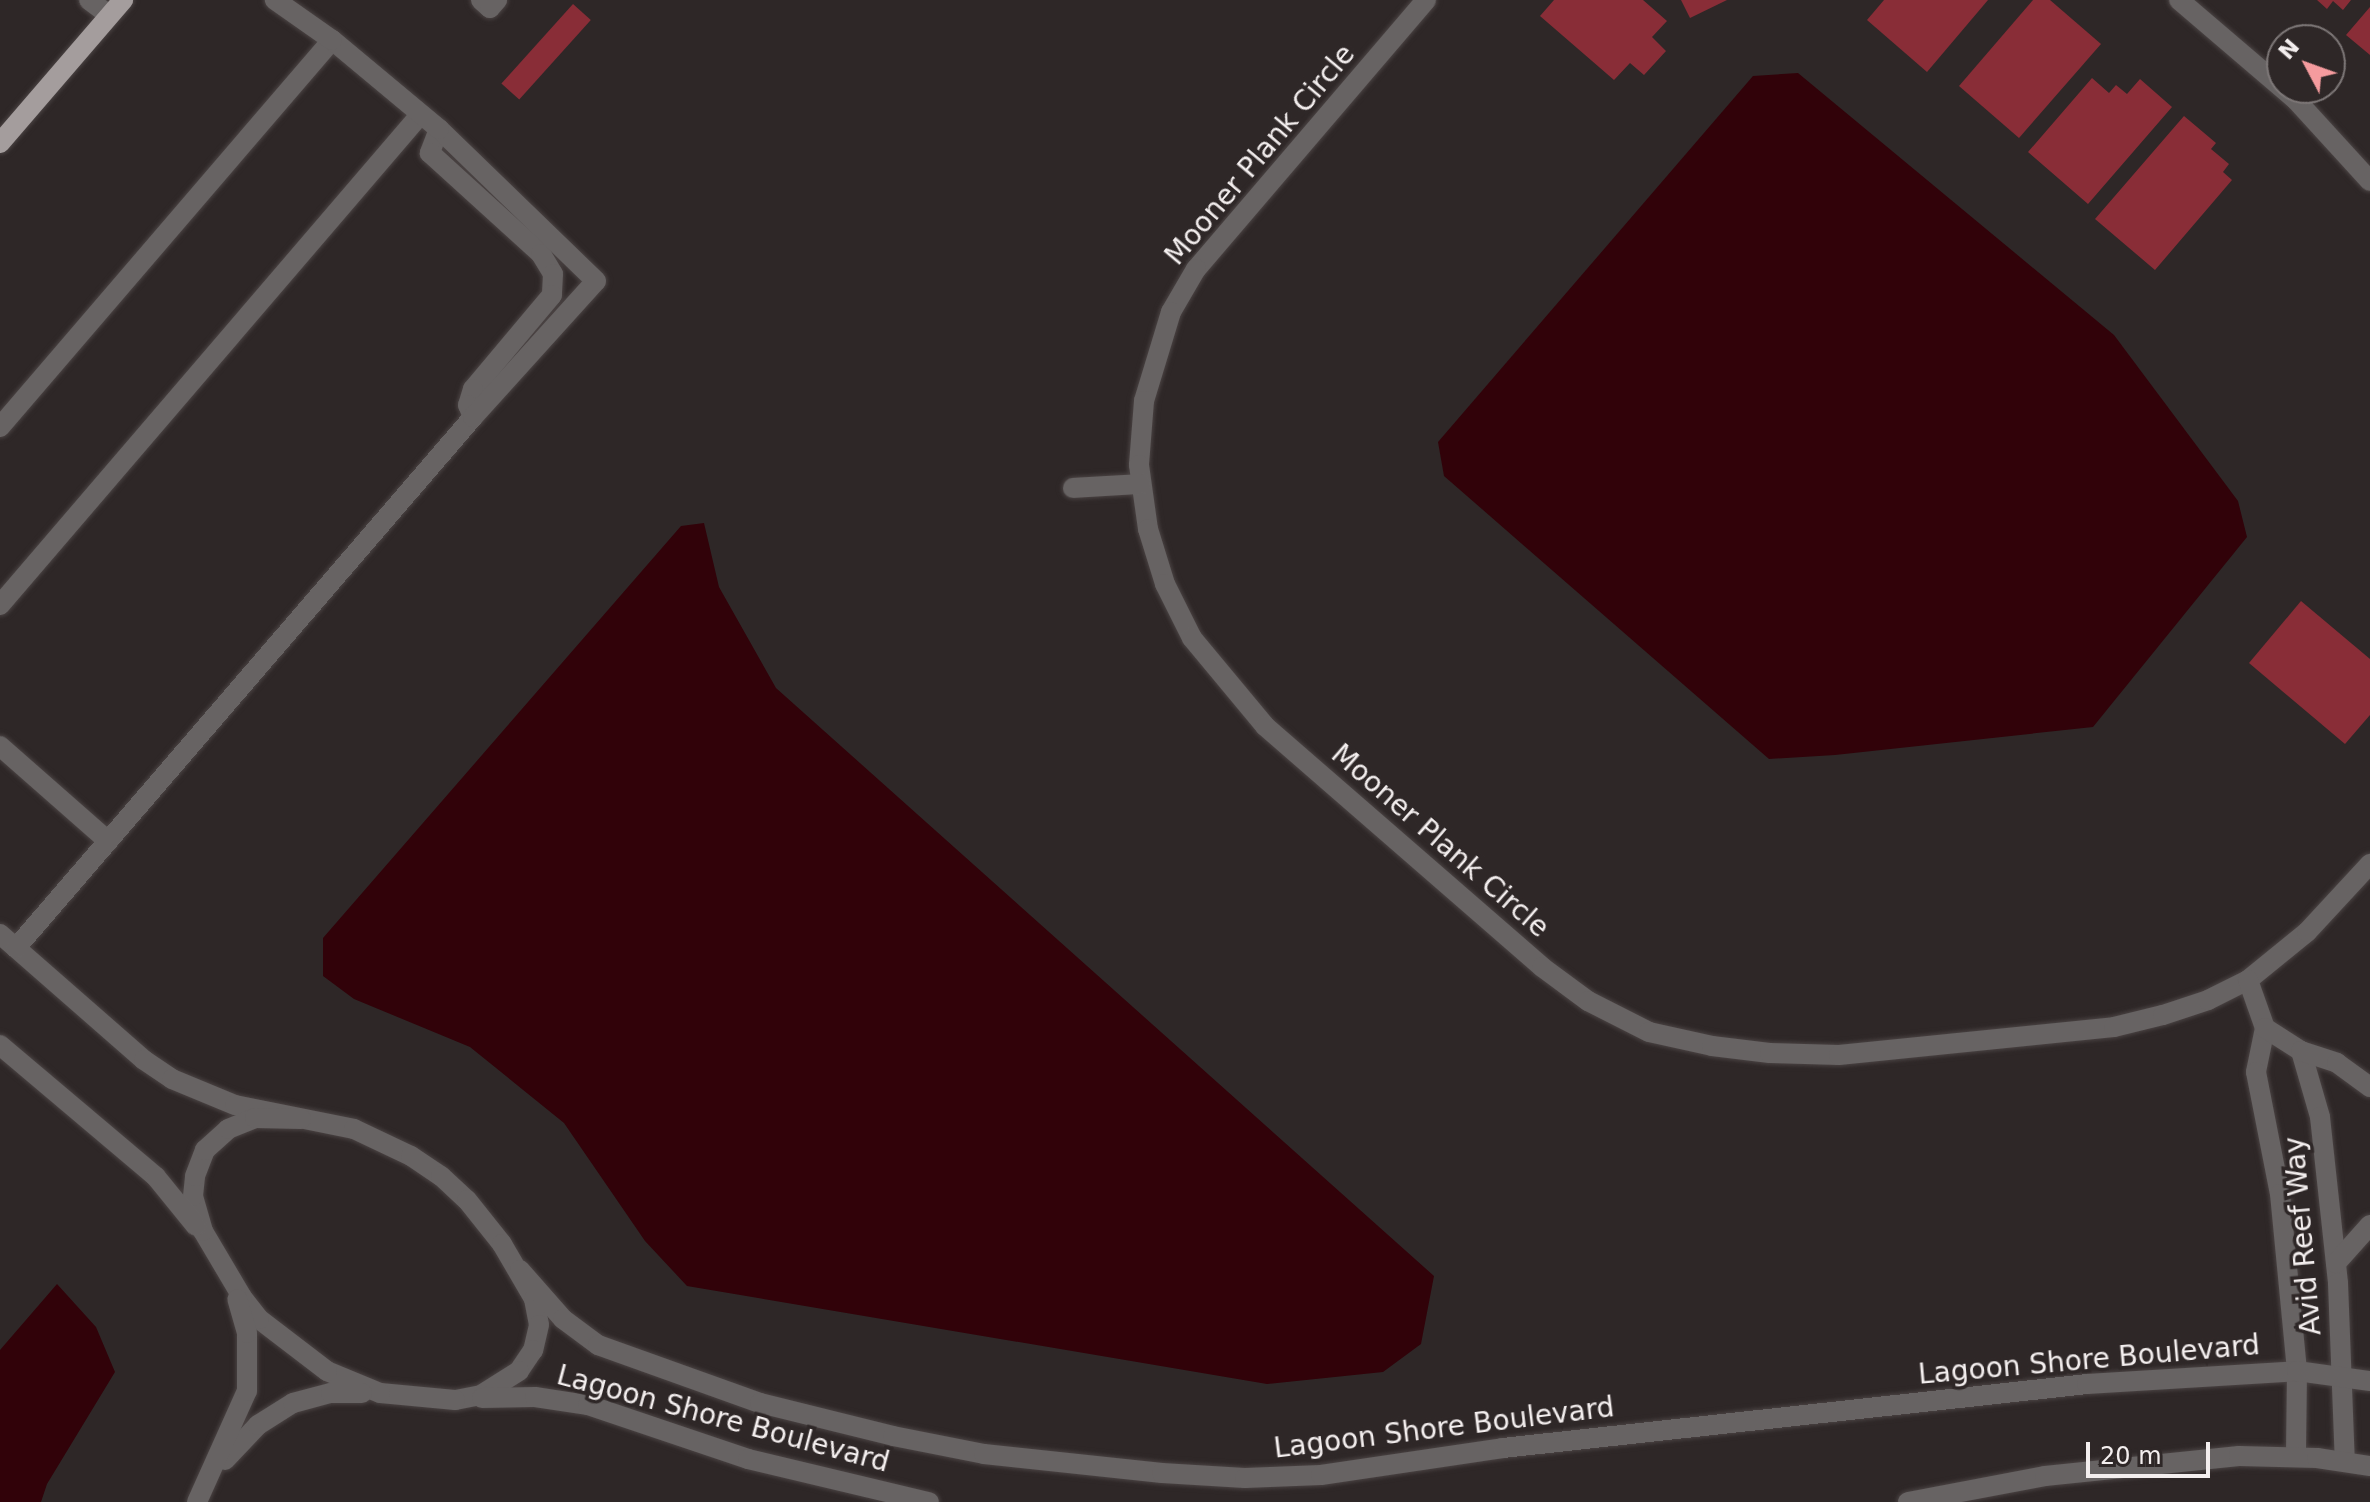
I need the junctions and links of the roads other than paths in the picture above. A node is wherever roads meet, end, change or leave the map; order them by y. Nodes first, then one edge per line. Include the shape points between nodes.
1 (89, 0) edge
2 (275, 0) edge
3 (481, 0) edge
4 (497, 0) edge
5 (1426, 0) edge
6 (2179, 0) edge
7 (116, 8) edge
8 (332, 40) junction
9 (420, 115) junction
10 (439, 129) junction
11 (0, 143) edge
12 (2370, 181) edge
13 (473, 417) junction
14 (0, 427) edge
15 (1141, 484) junction
16 (1073, 488) dead end
17 (0, 605) edge
18 (0, 746) edge
19 (108, 841) junction
20 (2370, 864) edge
21 (8, 941) edge
22 (2248, 980) junction
23 (2265, 1028) junction
24 (0, 1045) edge
25 (2301, 1051) junction
26 (2370, 1087) edge
27 (301, 1119) junction
28 (2370, 1225) edge
29 (210, 1247) junction
30 (2336, 1263) junction
31 (520, 1270) junction
32 (226, 1273) junction
33 (2297, 1371) junction
34 (2342, 1376) junction
35 (2370, 1381) edge
36 (380, 1393) junction
37 (455, 1400) junction
38 (2296, 1456) junction
39 (2345, 1462) junction
40 (2370, 1466) edge
41 (209, 1478) junction
42 (197, 1502) edge
43 (929, 1502) edge
44 (1908, 1502) edge

1 - 7 street
2 - 8 street
3 - 4 street via 490,8
5 - 15 street, Mooner Plank Circle via 1196,269 1171,312 1144,401
6 - 12 street via 2304,108
7 - 11 main road
8 - 9 street
8 - 14 street
9 - 10 street
9 - 17 street
10 - 13 street via 430,153 541,254 553,274 552,295 473,389 468,405
10 - 13 street via 596,281
13 - 19 street
15 - 16 street
15 - 22 street, Mooner Plank Circle via 1165,584 1192,638 1225,682 1265,726 1542,967 1619,1019 1649,1032 1712,1046 1839,1055 2114,1027 2208,1000
18 - 19 street
19 - 21 street
20 - 22 street, Mooner Plank Circle via 2307,932
21 - 27 street via 172,1079 235,1105
22 - 23 street
23 - 25 street
23 - 33 street, Avid Reef Way via 2256,1072 2280,1194
24 - 29 street via 156,1177
25 - 26 street via 2337,1063
25 - 30 street, Avid Reef Way via 2320,1117
27 - 29 street via 255,1118 228,1129 205,1150 193,1196
27 - 31 street via 354,1129 431,1169 467,1200
28 - 30 street
29 - 32 street
30 - 34 street, Avid Reef Way
31 - 33 street, Lagoon Shore Boulevard via 563,1319 598,1345 760,1403 984,1454 1245,1478 1321,1475 1503,1448 2087,1384
31 - 37 street via 539,1325 533,1350 500,1386
32 - 36 street via 259,1319 301,1355 356,1386
32 - 41 street via 244,1318 249,1364 242,1407
33 - 34 street, Lagoon Shore Boulevard
33 - 38 street, Avid Reef Way
34 - 35 street, Lagoon Shore Boulevard
34 - 39 street, Avid Reef Way
36 - 37 street, Lagoon Shore Boulevard
36 - 41 street via 331,1393 293,1403 258,1425
37 - 43 street, Lagoon Shore Boulevard via 535,1397 588,1405 748,1459
38 - 39 street
38 - 44 street via 2137,1464
39 - 40 street
41 - 42 street

